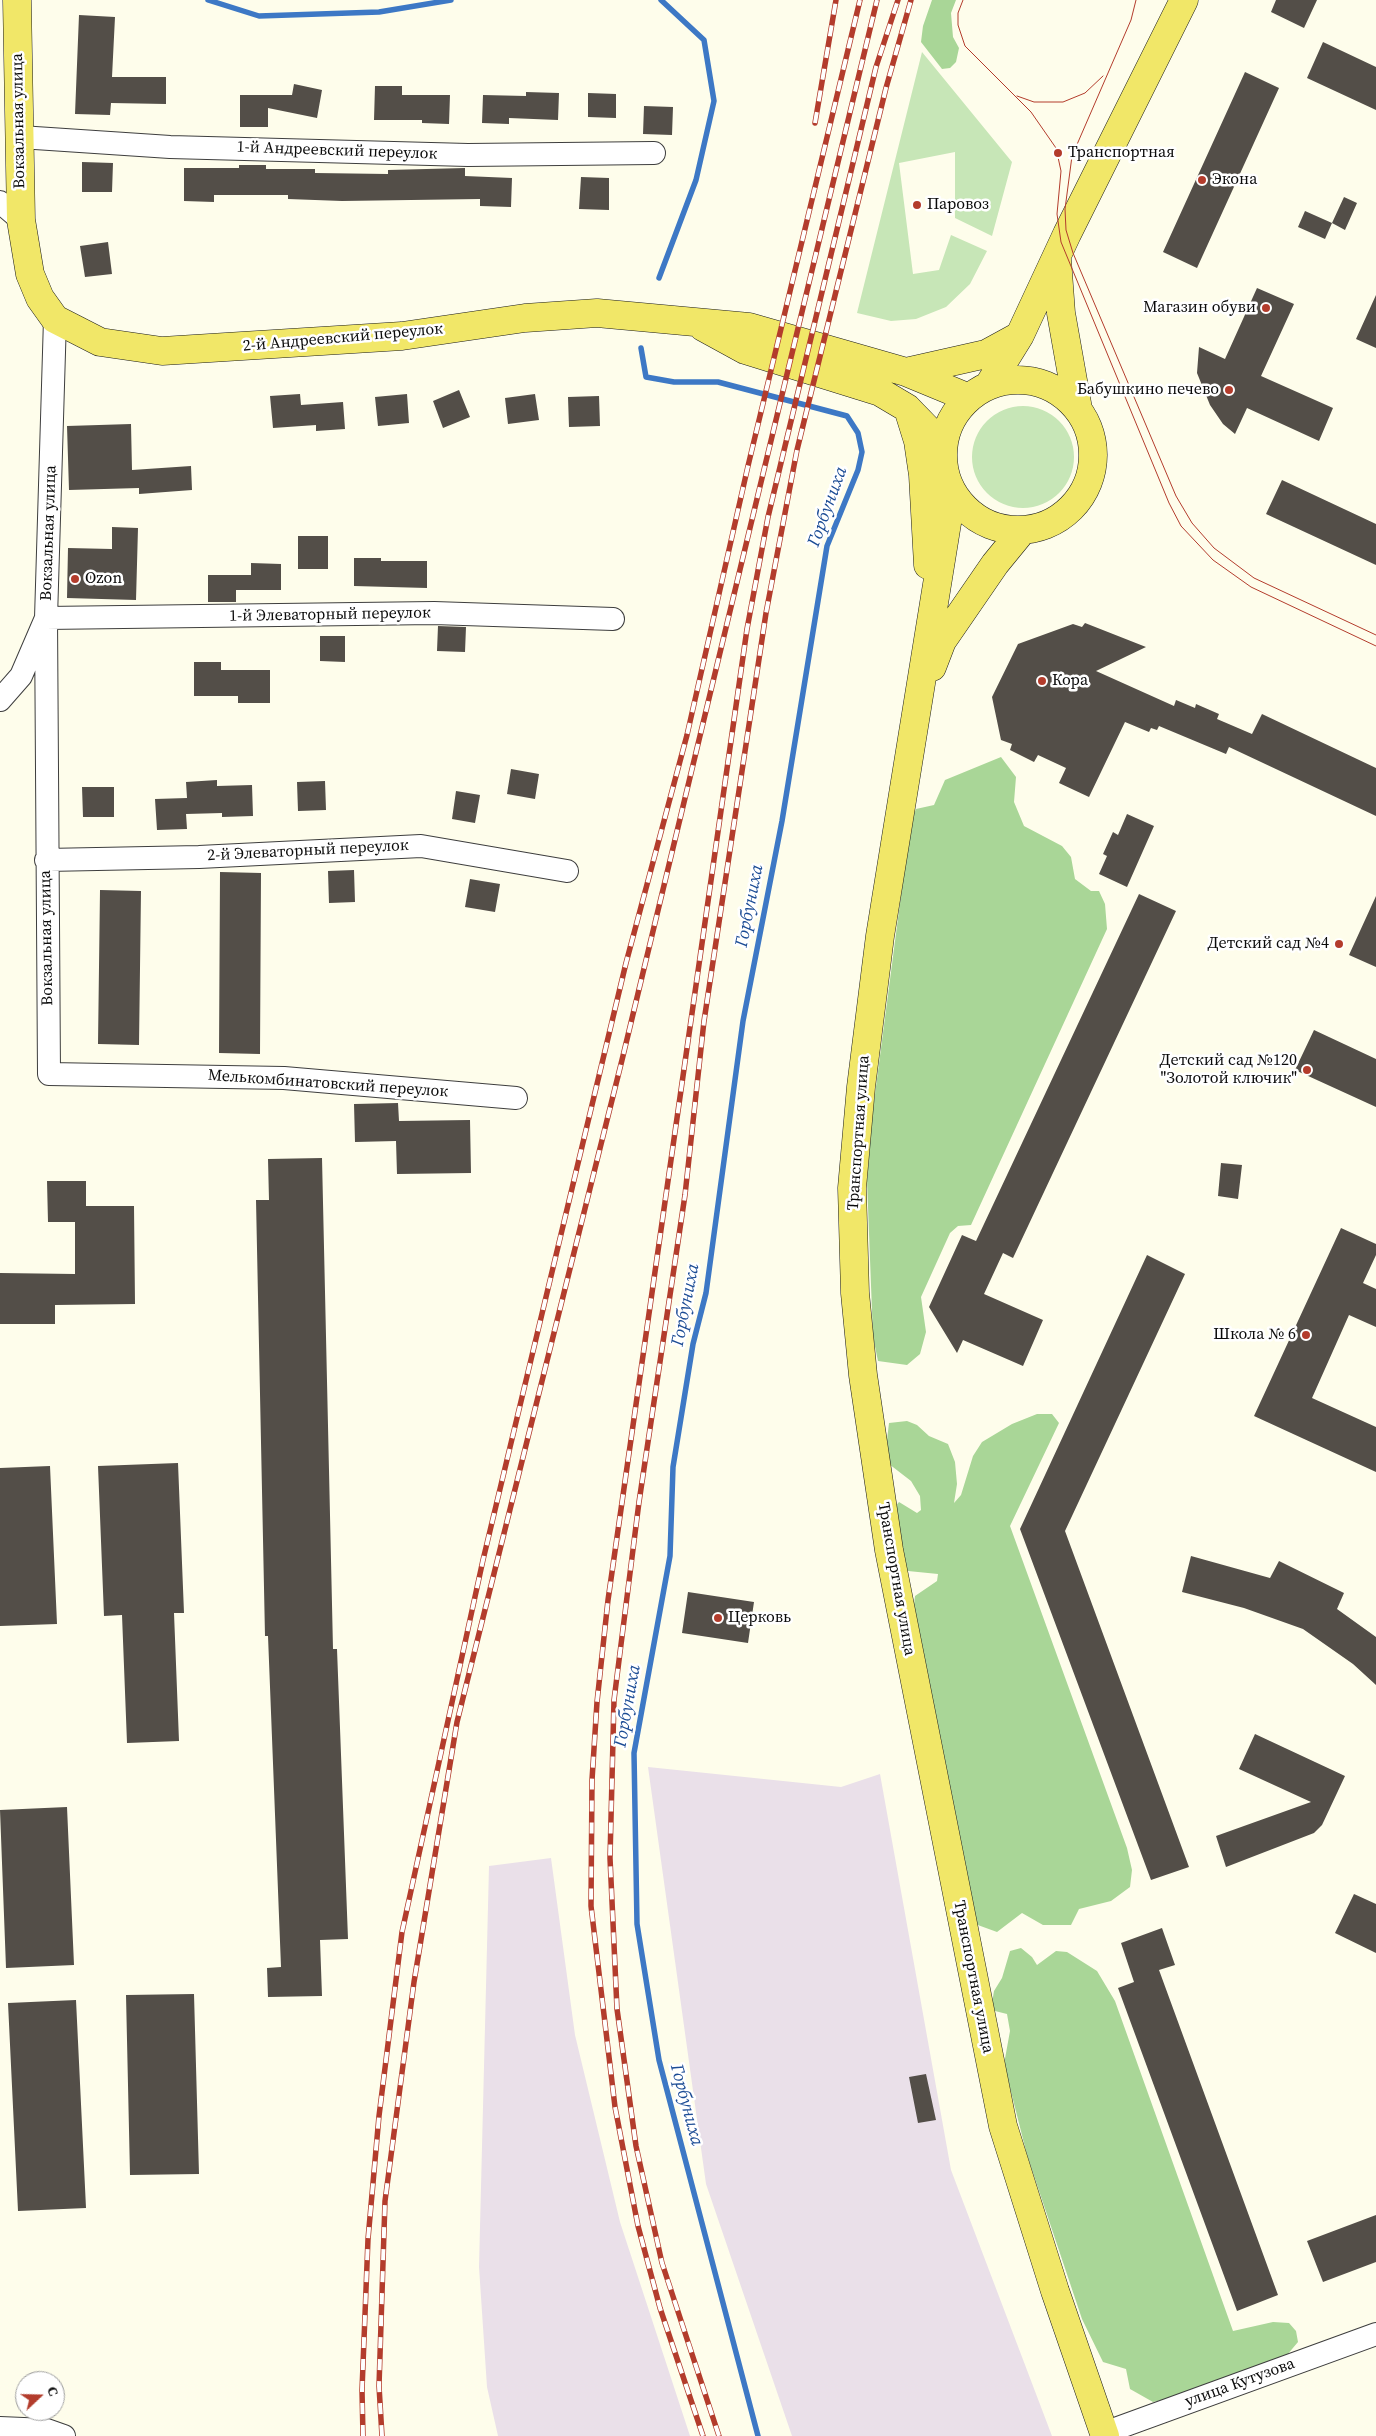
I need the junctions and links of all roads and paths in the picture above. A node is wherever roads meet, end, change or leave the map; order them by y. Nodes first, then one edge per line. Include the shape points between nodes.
1 (1184, 0) edge
2 (17, 1) edge
3 (20, 137) junction
4 (654, 153) dead end
5 (0, 202) edge
6 (21, 220) junction
7 (1057, 257) junction
8 (55, 319) junction
9 (695, 323) junction
10 (1020, 335) junction
11 (906, 372) junction
12 (979, 391) junction
13 (907, 408) junction
14 (1078, 408) junction
15 (943, 445) junction
16 (950, 488) junction
17 (1022, 531) junction
18 (46, 618) junction
19 (613, 619) dead end
20 (927, 636) junction
21 (10, 674) edge
22 (0, 700) edge
23 (918, 704) junction
24 (46, 860) junction
25 (567, 871) dead end
26 (49, 1074) joint
27 (516, 1098) dead end
28 (1376, 2334) edge
29 (0, 2428) edge
30 (1105, 2434) edge
31 (64, 2436) edge

1 - 7 main road
2 - 3 main road, Вокзальная улица
3 - 4 street, 1-й Андреевский переулок via 170,147 468,155
3 - 6 main road, Вокзальная улица
5 - 6 street
6 - 8 main road, Вокзальная улица via 30,274 40,298
7 - 10 main road
7 - 14 main road via 1061,313
8 - 9 main road, 2-й Андреевский переулок via 100,342 162,351 402,336 524,318 597,313
8 - 18 street, Вокзальная улица
9 - 11 main road, 2-й Андреевский переулок via 749,327
9 - 13 main road via 745,350 880,392
10 - 11 main road via 986,354
10 - 12 main road
11 - 12 main road, 2-й Андреевский переулок
12 - 14 main road via 1013,380 1037,382 1060,392
12 - 15 main road via 956,411
13 - 15 main road
13 - 20 main road via 918,441 923,475
14 - 17 main road via 1093,441 1094,459 1089,482 1077,502 1060,518 1040,528
15 - 16 main road via 944,467
16 - 17 main road via 963,506 980,520 1000,529
16 - 20 main road
17 - 23 main road via 942,641
18 - 19 street, 1-й Элеваторный переулок via 434,613
18 - 21 street
18 - 24 street, Вокзальная улица
20 - 23 main road
21 - 22 street
23 - 30 main road, Транспортная улица via 880,936 853,1179 855,1293 862,1366 889,1550 1003,2126 1055,2291
24 - 25 street, 2-й Элеваторный переулок via 199,857 420,846
24 - 26 street, Вокзальная улица
26 - 27 street, Мелькомбинатовский переулок via 284,1078
28 - 30 street, улица Кутузова
29 - 31 street via 47,2430

